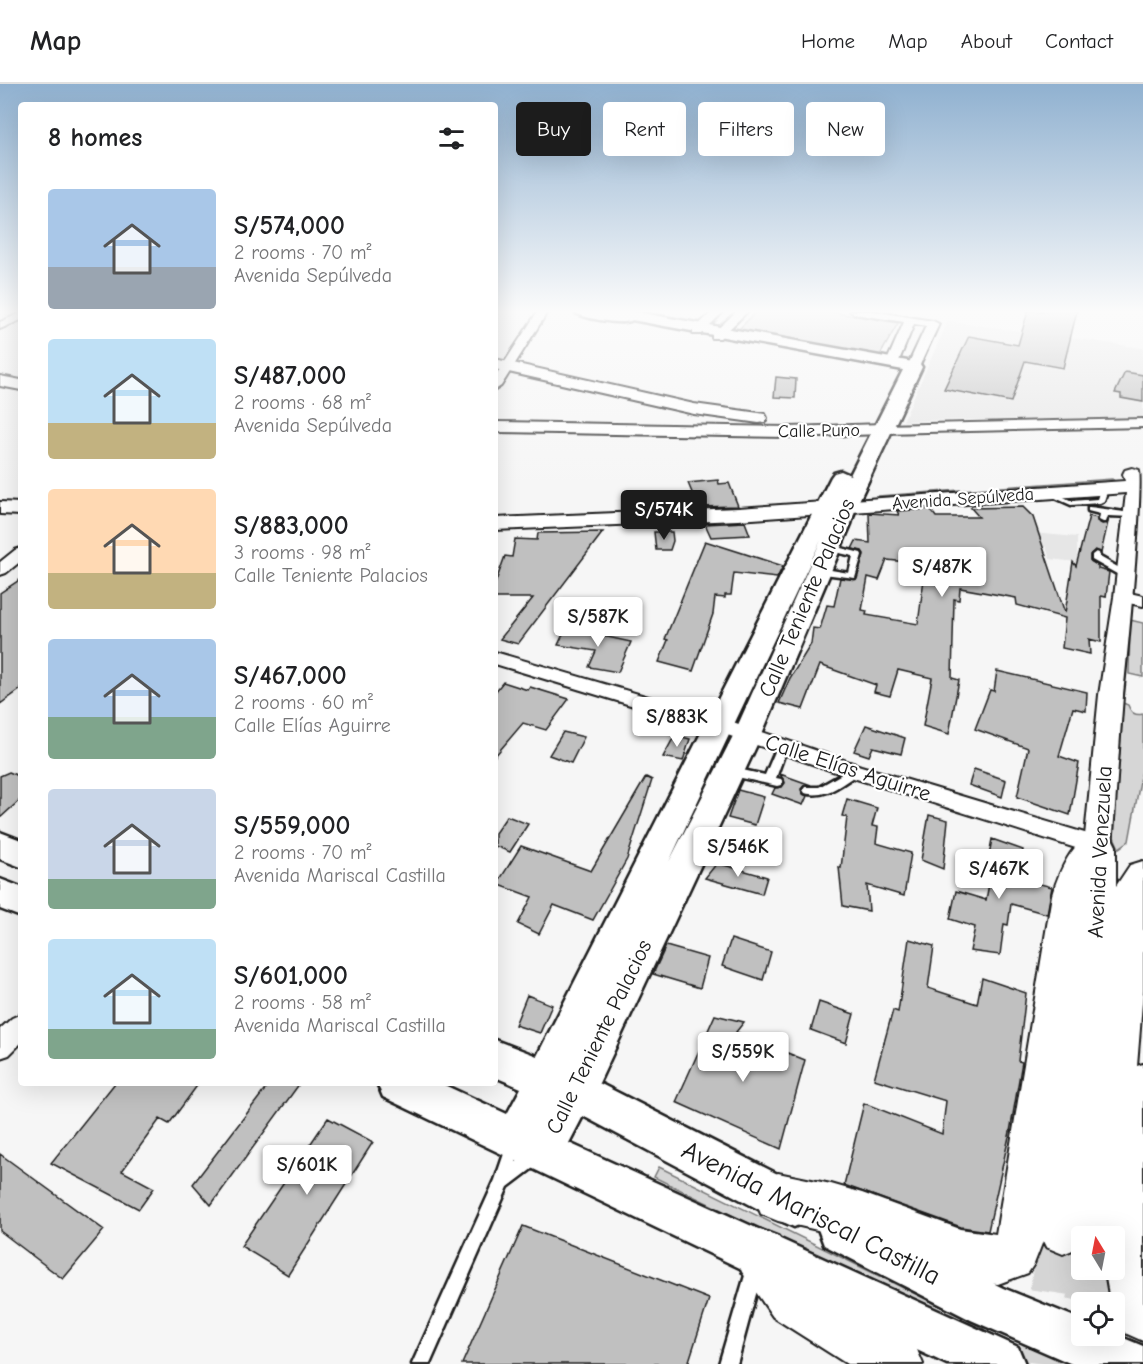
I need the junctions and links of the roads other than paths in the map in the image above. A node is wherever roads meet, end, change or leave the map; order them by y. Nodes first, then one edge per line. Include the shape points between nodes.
1 (526, 371) edge
2 (910, 371) edge
3 (0, 381) edge
4 (18, 384) edge
5 (873, 409) dead end
6 (1143, 423) edge
7 (498, 427) edge
8 (873, 429) junction
9 (1138, 480) edge
10 (1042, 487) junction
11 (1104, 489) junction
12 (838, 501) junction
13 (0, 508) edge
14 (18, 509) edge
15 (1091, 509) dead end
16 (498, 510) edge
17 (1132, 515) junction
18 (0, 522) edge
19 (18, 522) edge
20 (498, 524) edge
21 (18, 555) edge
22 (1096, 555) dead end
23 (0, 570) edge
24 (1131, 591) edge
25 (498, 659) edge
26 (734, 730) junction
27 (782, 747) junction
28 (729, 771) junction
29 (854, 771) junction
30 (809, 790) dead end
31 (0, 845) edge
32 (1098, 846) junction
33 (18, 853) edge
34 (1143, 876) edge
35 (0, 893) edge
36 (18, 902) edge
37 (18, 1029) edge
38 (0, 1046) edge
39 (498, 1059) edge
40 (559, 1085) junction
41 (1143, 1085) edge
42 (403, 1086) edge
43 (529, 1146) junction
44 (502, 1182) junction
45 (778, 1197) junction
46 (1081, 1226) tunnel mouth
47 (1082, 1226) tunnel mouth
48 (760, 1254) junction
49 (1143, 1315) edge
50 (421, 1364) edge
51 (728, 1364) edge
52 (896, 1364) edge
53 (1001, 1364) edge
54 (1129, 1364) edge

1 - 8 street via 694,409
2 - 8 main road, Calle Teniente Palacios
3 - 4 street
5 - 8 main road, Calle Teniente Palacios
6 - 8 street, Calle Puno
7 - 8 street, Calle Puno via 789,432
8 - 12 main road, Calle Teniente Palacios
9 - 10 street, Avenida Sepúlveda
9 - 11 street, Avenida Sepúlveda
9 - 17 street, Avenida Venezuela
10 - 11 street, Avenida Sepúlveda
10 - 11 lane via 1075,504 1100,501
10 - 12 street, Avenida Sepúlveda
12 - 16 street, Avenida Sepúlveda
12 - 20 street, Avenida Sepúlveda via 564,523
12 - 26 main road, Calle Teniente Palacios
12 - 26 main road, Calle Teniente Palacios via 840,524 819,571
13 - 14 street
15 - 17 lane via 1103,516
17 - 24 street, Avenida Venezuela
18 - 19 street
21 - 23 street
22 - 24 lane
24 - 32 street, Avenida Venezuela via 1111,695
25 - 26 street, Calle Elías Aguirre
26 - 27 street, Calle Elías Aguirre
26 - 28 main road, Calle Teniente Palacios
26 - 40 main road, Calle Teniente Palacios
27 - 28 lane via 773,781
27 - 29 street, Calle Elías Aguirre
28 - 40 main road, Calle Teniente Palacios
29 - 30 lane via 821,791
29 - 32 street, Calle Elías Aguirre
31 - 33 main road
32 - 45 main road via 1078,871 1071,895 1024,1213 1012,1254 1000,1260 945,1249 863,1217
32 - 46 main road, Avenida Venezuela
34 - 47 main road, Avenida Venezuela via 1134,887
35 - 36 main road
37 - 38 street
39 - 40 main road, Avenida Mariscal Castilla
40 - 43 main road, Calle Teniente Palacios
40 - 45 main road, Avenida Mariscal Castilla
41 - 49 main road via 1130,1272
42 - 43 main road
43 - 44 lane
43 - 44 lane
43 - 48 main road
44 - 50 lane
45 - 54 main road, Avenida Mariscal Castilla via 987,1304
48 - 51 lane
48 - 52 main road via 791,1299
48 - 53 main road

